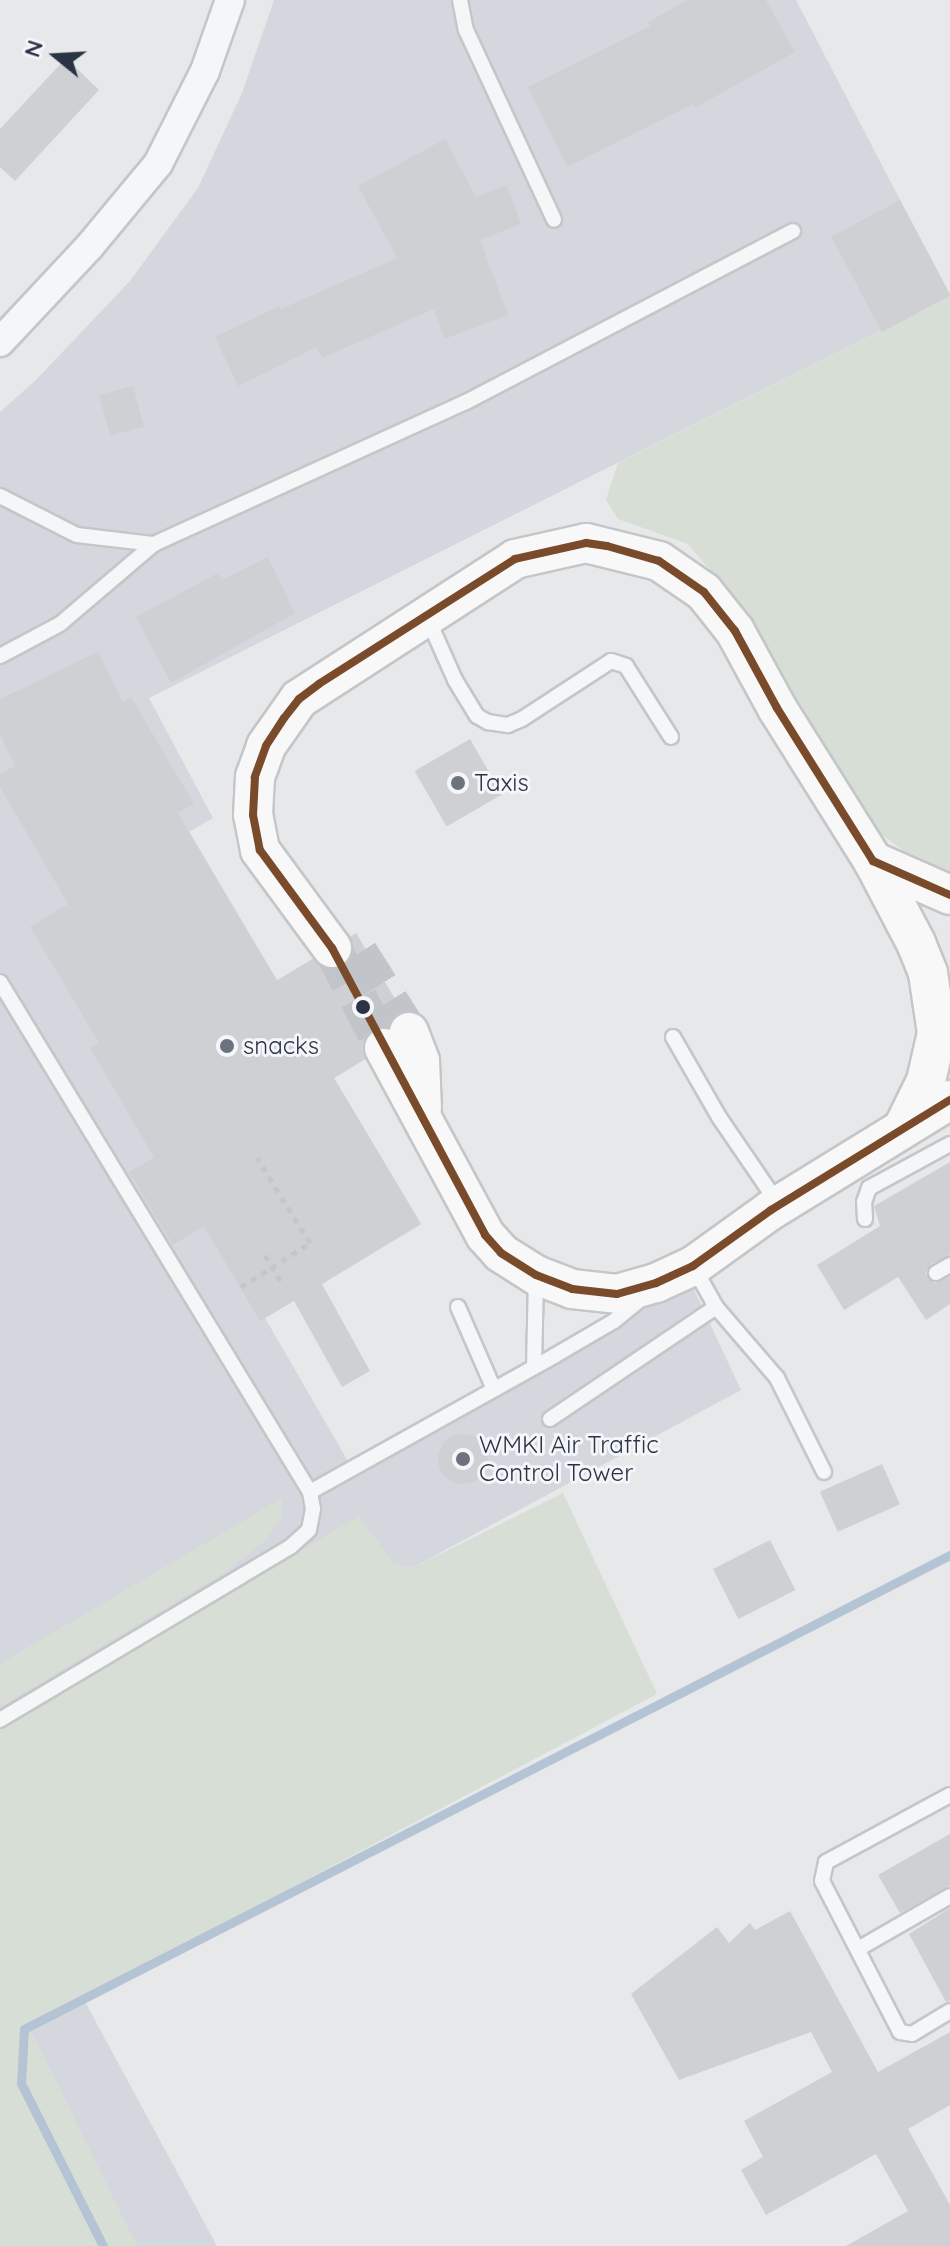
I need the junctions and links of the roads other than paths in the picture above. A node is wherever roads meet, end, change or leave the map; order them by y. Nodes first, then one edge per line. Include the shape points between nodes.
1 (230, 0) edge
2 (460, 0) edge
3 (554, 220) dead end
4 (793, 231) dead end
5 (0, 342) edge
6 (0, 496) edge
7 (154, 544) junction
8 (427, 617) junction
9 (0, 656) edge
10 (671, 737) dead end
11 (873, 861) junction
12 (950, 895) edge
13 (330, 935) tunnel mouth
14 (0, 982) edge
15 (673, 1037) dead end
16 (397, 1040) tunnel mouth
17 (950, 1100) edge
18 (903, 1128) junction
19 (950, 1144) edge
20 (780, 1205) junction
21 (865, 1219) dead end
22 (950, 1265) edge
23 (693, 1266) junction
24 (936, 1273) dead end
25 (536, 1275) junction
26 (656, 1283) junction
27 (458, 1307) dead end
28 (716, 1307) junction
29 (534, 1367) junction
30 (493, 1387) junction
31 (550, 1419) dead end
32 (824, 1472) dead end
33 (310, 1492) junction
34 (0, 1720) edge
35 (950, 1795) edge
36 (950, 1896) edge
37 (858, 1949) junction
38 (950, 2011) edge

1 - 5 street via 205,71 158,164
2 - 3 lane via 466,30
4 - 7 lane via 466,402
6 - 7 lane via 77,535
7 - 9 lane via 60,624
8 - 10 lane via 455,680 477,716 488,722 508,725 522,719 611,661 626,666
8 - 11 street via 515,559 560,547 586,543 659,561 704,592 735,631
8 - 13 street via 299,699 266,746 255,777 253,815 260,850
11 - 12 street
11 - 18 street via 916,943 935,1005 933,1059
14 - 33 lane
15 - 20 lane via 719,1117
16 - 25 street via 422,1123 485,1235 501,1253
17 - 18 street
18 - 20 street
19 - 21 lane via 869,1188
20 - 23 street
22 - 24 lane
23 - 26 street
23 - 28 lane
25 - 26 street via 572,1289 617,1294
25 - 29 lane
26 - 29 lane via 634,1307
27 - 30 lane
28 - 31 lane
28 - 32 lane via 777,1378
29 - 30 lane
30 - 33 lane
33 - 34 lane via 309,1530 290,1547
35 - 37 lane via 826,1862 822,1881
36 - 37 lane
37 - 38 lane via 900,2032 912,2034

